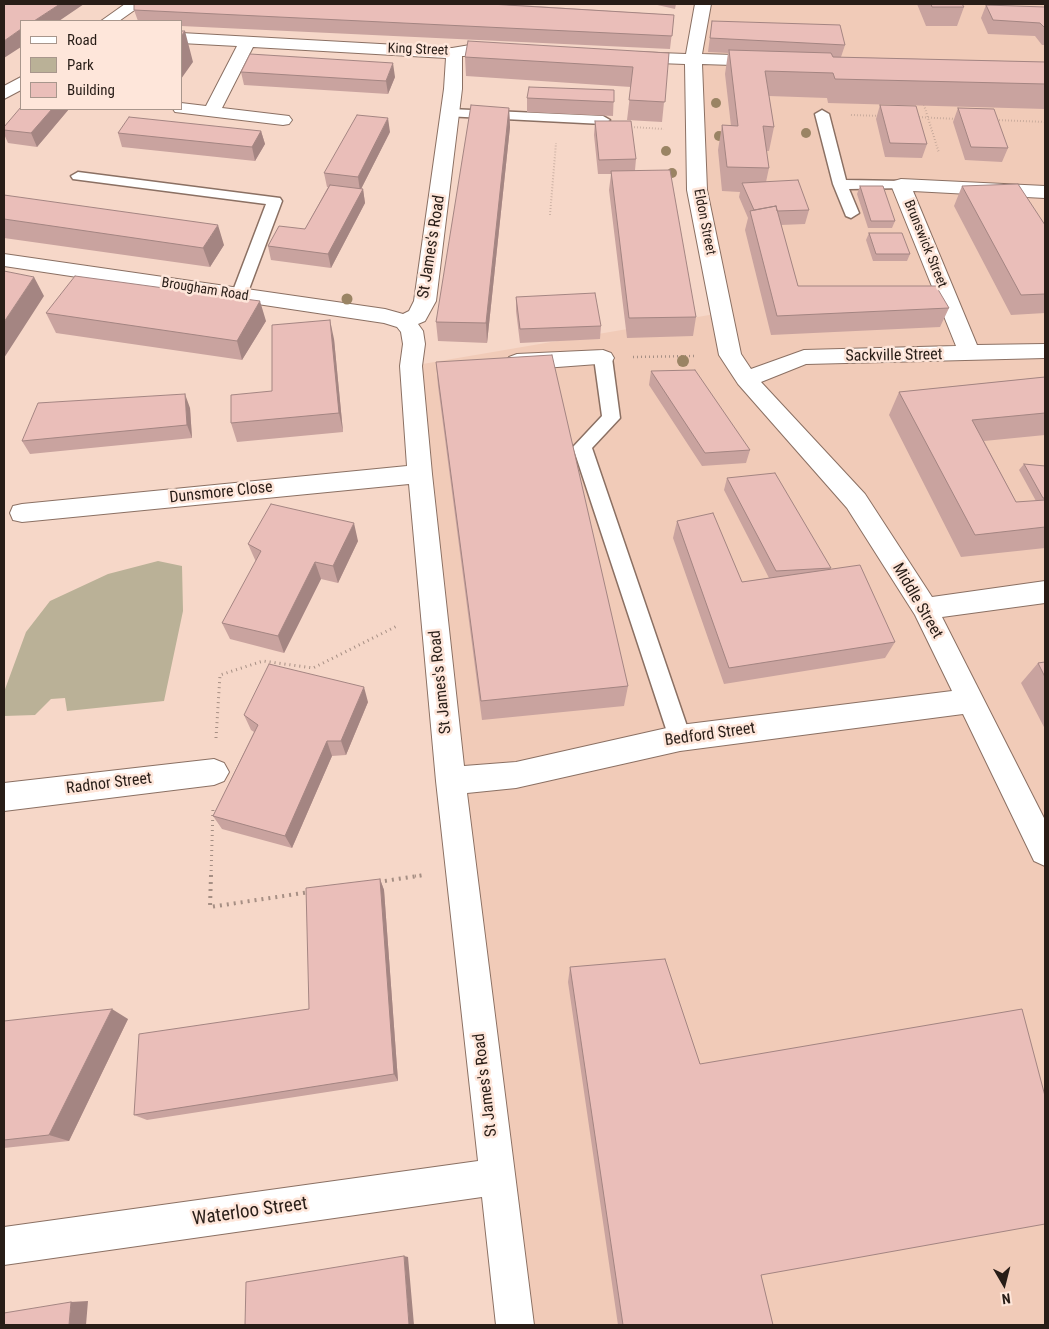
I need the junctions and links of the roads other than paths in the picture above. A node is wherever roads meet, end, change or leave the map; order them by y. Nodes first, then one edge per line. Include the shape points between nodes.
1 (135, 4) edge
2 (703, 4) edge
3 (111, 20) edge
4 (182, 38) edge
5 (248, 41) junction
6 (519, 52) edge
7 (452, 53) junction
8 (617, 56) edge
9 (692, 59) junction
10 (782, 62) edge
11 (20, 83) edge
12 (4, 94) edge
13 (182, 108) edge
14 (211, 112) junction
15 (450, 113) junction
16 (822, 114) road end
17 (283, 120) dead end
18 (603, 120) edge
19 (78, 176) dead end
20 (840, 184) junction
21 (901, 185) junction
22 (1045, 192) edge
23 (851, 213) dead end
24 (4, 260) edge
25 (239, 296) junction
26 (405, 322) junction
27 (1045, 351) edge
28 (970, 354) junction
29 (603, 358) joint
30 (497, 362) edge
31 (746, 379) junction
32 (420, 474) junction
33 (22, 513) dead end
34 (1045, 592) edge
35 (925, 608) junction
36 (970, 701) junction
37 (680, 738) junction
38 (214, 772) road end
39 (451, 781) junction
40 (4, 797) edge
41 (1045, 851) edge
42 (496, 1177) junction
43 (4, 1246) edge
44 (515, 1325) edge

1 - 3 street
2 - 9 street, Eldon Street
4 - 5 street, King Street
5 - 7 street, King Street
5 - 14 street
6 - 7 street, King Street via 470,50
7 - 15 street, St James's Road via 455,58
8 - 9 street
9 - 10 street
9 - 31 street, Eldon Street via 697,190 730,355
11 - 12 street
13 - 14 street
14 - 17 street
15 - 18 lane
15 - 26 street, St James's Road via 425,301 417,316
16 - 20 lane
19 - 25 lane via 275,201
20 - 21 lane
20 - 23 lane
21 - 22 street, Brunswick Street
21 - 28 street, Brunswick Street
24 - 25 street, Brougham Road
25 - 26 street, Brougham Road via 385,316
26 - 32 street, St James's Road via 414,336 421,366
27 - 28 street, Sackville Street
28 - 31 street, Sackville Street via 804,358
29 - 30 street
29 - 37 lane via 611,418 582,447
31 - 35 street, Middle Street via 856,501
32 - 33 street, Dunsmore Close
32 - 39 street, St James's Road
34 - 35 street
35 - 36 street, Middle Street
36 - 37 street, Bedford Street
36 - 41 street, Middle Street
37 - 39 street, Bedford Street via 516,775
38 - 40 street, Radnor Street
39 - 42 street, St James's Road
42 - 43 street, Waterloo Street
42 - 44 street, St James's Road

